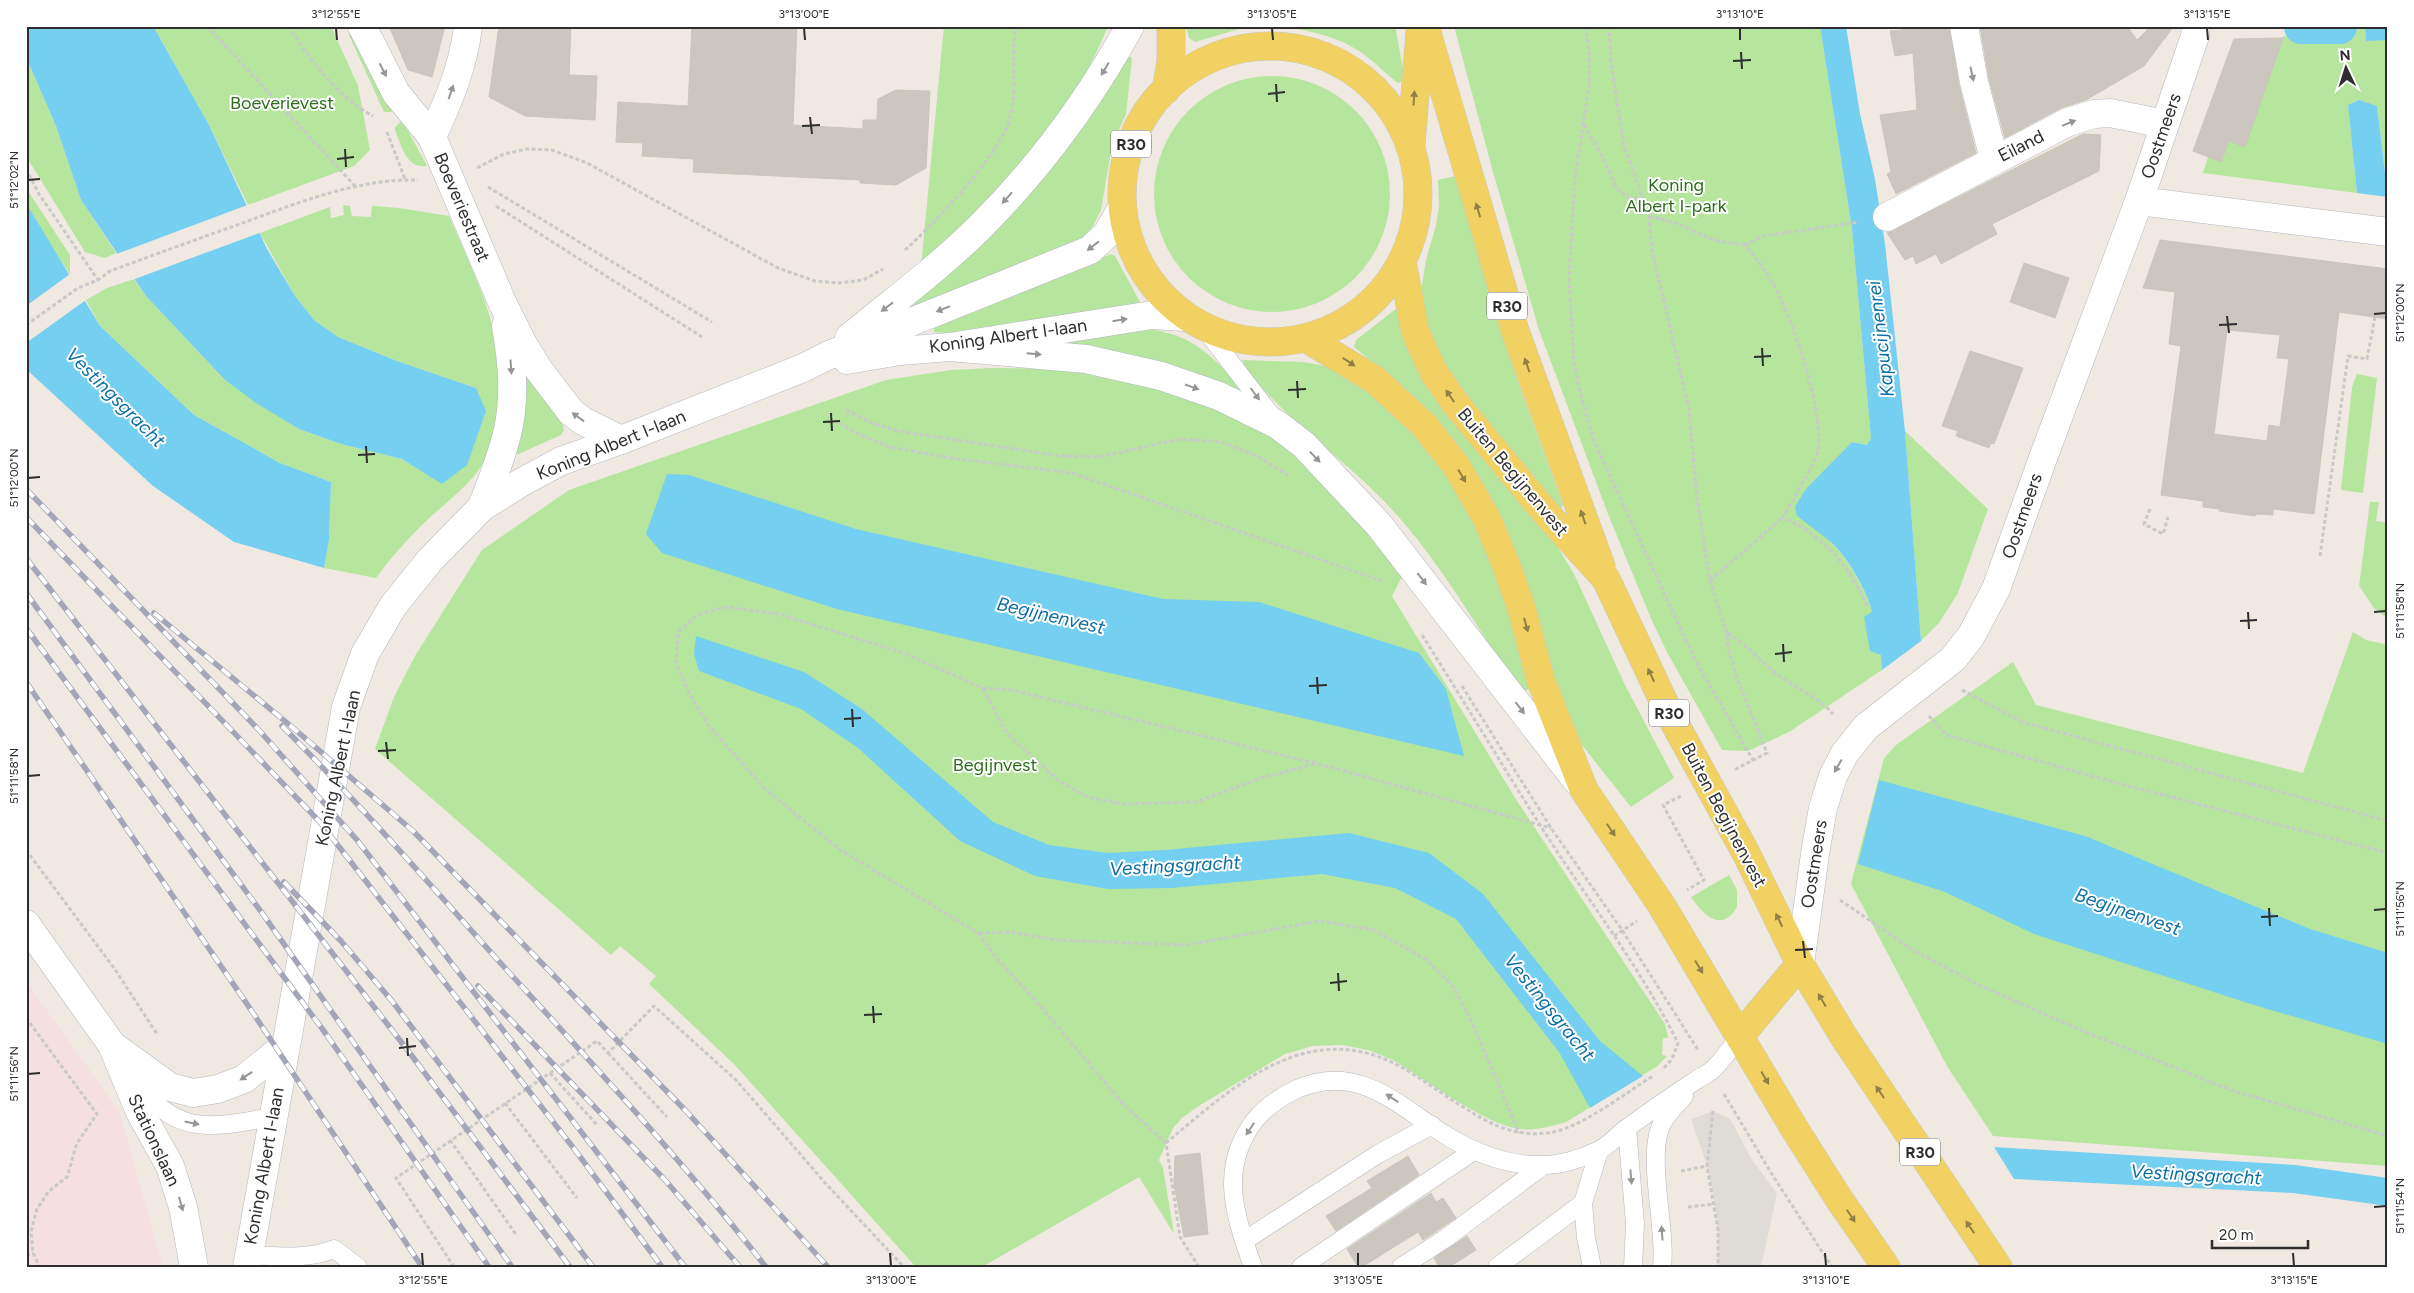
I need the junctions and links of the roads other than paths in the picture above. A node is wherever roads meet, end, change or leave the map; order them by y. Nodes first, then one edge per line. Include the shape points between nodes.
1 (362, 26) edge
2 (468, 26) edge
3 (1130, 26) edge
4 (1171, 26) edge
5 (1421, 26) edge
6 (1425, 26) edge
7 (1964, 26) edge
8 (2196, 26) edge
9 (1166, 90) junction
10 (2165, 124) junction
11 (432, 137) junction
12 (1411, 147) junction
13 (1994, 160) junction
14 (2139, 201) junction
15 (1122, 208) junction
16 (1887, 217) dead end
17 (2388, 232) edge
18 (1402, 261) junction
19 (502, 302) junction
20 (1194, 323) junction
21 (1306, 338) junction
22 (950, 347) junction
23 (829, 354) junction
24 (803, 368) junction
25 (1278, 425) junction
26 (621, 440) junction
27 (482, 508) junction
28 (1606, 579) junction
29 (1584, 790) junction
30 (26, 924) edge
31 (1800, 964) junction
32 (1740, 1036) junction
33 (112, 1045) junction
34 (285, 1046) junction
35 (1704, 1075) junction
36 (272, 1116) junction
37 (1432, 1125) junction
38 (1627, 1128) junction
39 (1475, 1150) junction
40 (1599, 1151) junction
41 (1544, 1165) junction
42 (1583, 1203) junction
43 (1244, 1242) junction
44 (248, 1261) edge
45 (1590, 1266) edge
46 (194, 1267) edge
47 (358, 1267) edge
48 (1253, 1267) edge
49 (1301, 1267) edge
50 (1401, 1267) edge
51 (1497, 1267) edge
52 (1633, 1267) edge
53 (1662, 1267) edge
54 (1886, 1267) edge
55 (1998, 1267) edge

1 -> 11 street via 396,93
11 -> 2 street, Boeveriestraat via 457,74
3 -> 23 street via 1092,91 1028,174 992,214 930,273
4 - 9 main road via 1171,62
12 -> 5 main road, R30
28 -> 6 main road, R30 via 1515,331
7 -> 13 street
8 - 10 street, Oostmeers
9 - 12 main road, R30 via 1185,73 1222,54 1262,46 1302,49 1340,63 1374,89 1389,106
9 - 15 main road, R30 via 1152,105 1132,140 1123,173
13 -> 10 street, Eiland via 2068,122 2094,114 2110,113
10 - 14 street, Oostmeers
11 - 19 street, Boeveriestraat
12 - 18 main road, R30 via 1417,175 1418,204 1413,234
13 - 16 street, Eiland
14 - 17 street
14 -> 31 street, Oostmeers via 1996,589 1972,636 1938,672 1866,727 1845,753 1833,776 1823,808
15 - 20 main road, R30 via 1131,246 1140,265 1164,300
15 -> 23 street, Koning Albert I-laan via 1107,234 1090,250
18 - 21 main road, R30 via 1385,287 1363,310 1336,327
28 -> 18 main road, Buiten Begijnenvest / R30 via 1455,404 1433,371 1415,331
26 -> 19 street, Boeveriestraat via 583,421 561,401 523,344
19 -> 27 street, Boeveriestraat via 512,368 512,408 501,456
20 - 21 main road, R30 via 1256,341
22 -> 20 street, Koning Albert I-laan via 1152,315
20 -> 25 lane
21 -> 29 main road via 1375,380 1424,426 1457,467 1487,519 1505,562 1541,681
22 - 24 street, Koning Albert I-laan via 900,351
22 -> 25 street via 1086,359 1152,374 1219,396
23 - 24 street, Koning Albert I-laan
24 - 26 street, Koning Albert I-laan
25 -> 29 street via 1304,445 1379,524
26 - 27 street, Koning Albert I-laan via 562,461
27 - 34 street, Koning Albert I-laan via 430,560 393,606 366,654 346,707
31 -> 28 main road, Buiten Begijnenvest / R30 via 1747,855 1669,713
29 -> 32 main road via 1662,906
30 - 33 street, Stationslaan
31 - 32 main road
55 -> 31 main road, Buiten Begijnenvest / R30 via 1844,1037
32 - 35 lane
32 -> 54 main road via 1799,1136
34 -> 33 street, Stationslaan via 244,1079 218,1089 193,1092 170,1087
33 -> 36 lane, Stationslaan via 150,1100 171,1117 190,1124 206,1125
33 -> 46 street, Stationslaan via 140,1112 170,1166 183,1207
34 - 36 street, Koning Albert I-laan
35 - 38 lane
53 -> 35 lane via 1655,1158 1657,1140 1663,1121
36 - 44 street, Koning Albert I-laan
37 - 39 lane
37 - 43 lane via 1378,1154
37 -> 43 lane via 1386,1094 1356,1083 1328,1080 1290,1092 1253,1124 1240,1146 1235,1163 1233,1201
38 - 40 lane
38 -> 52 lane via 1636,1224
39 - 41 lane via 1505,1161
39 - 49 lane
40 - 41 lane via 1574,1160
40 - 42 lane
41 - 50 lane via 1446,1238
42 - 45 lane
42 - 51 lane
43 - 48 lane
44 - 47 lane via 324,1253 334,1249

